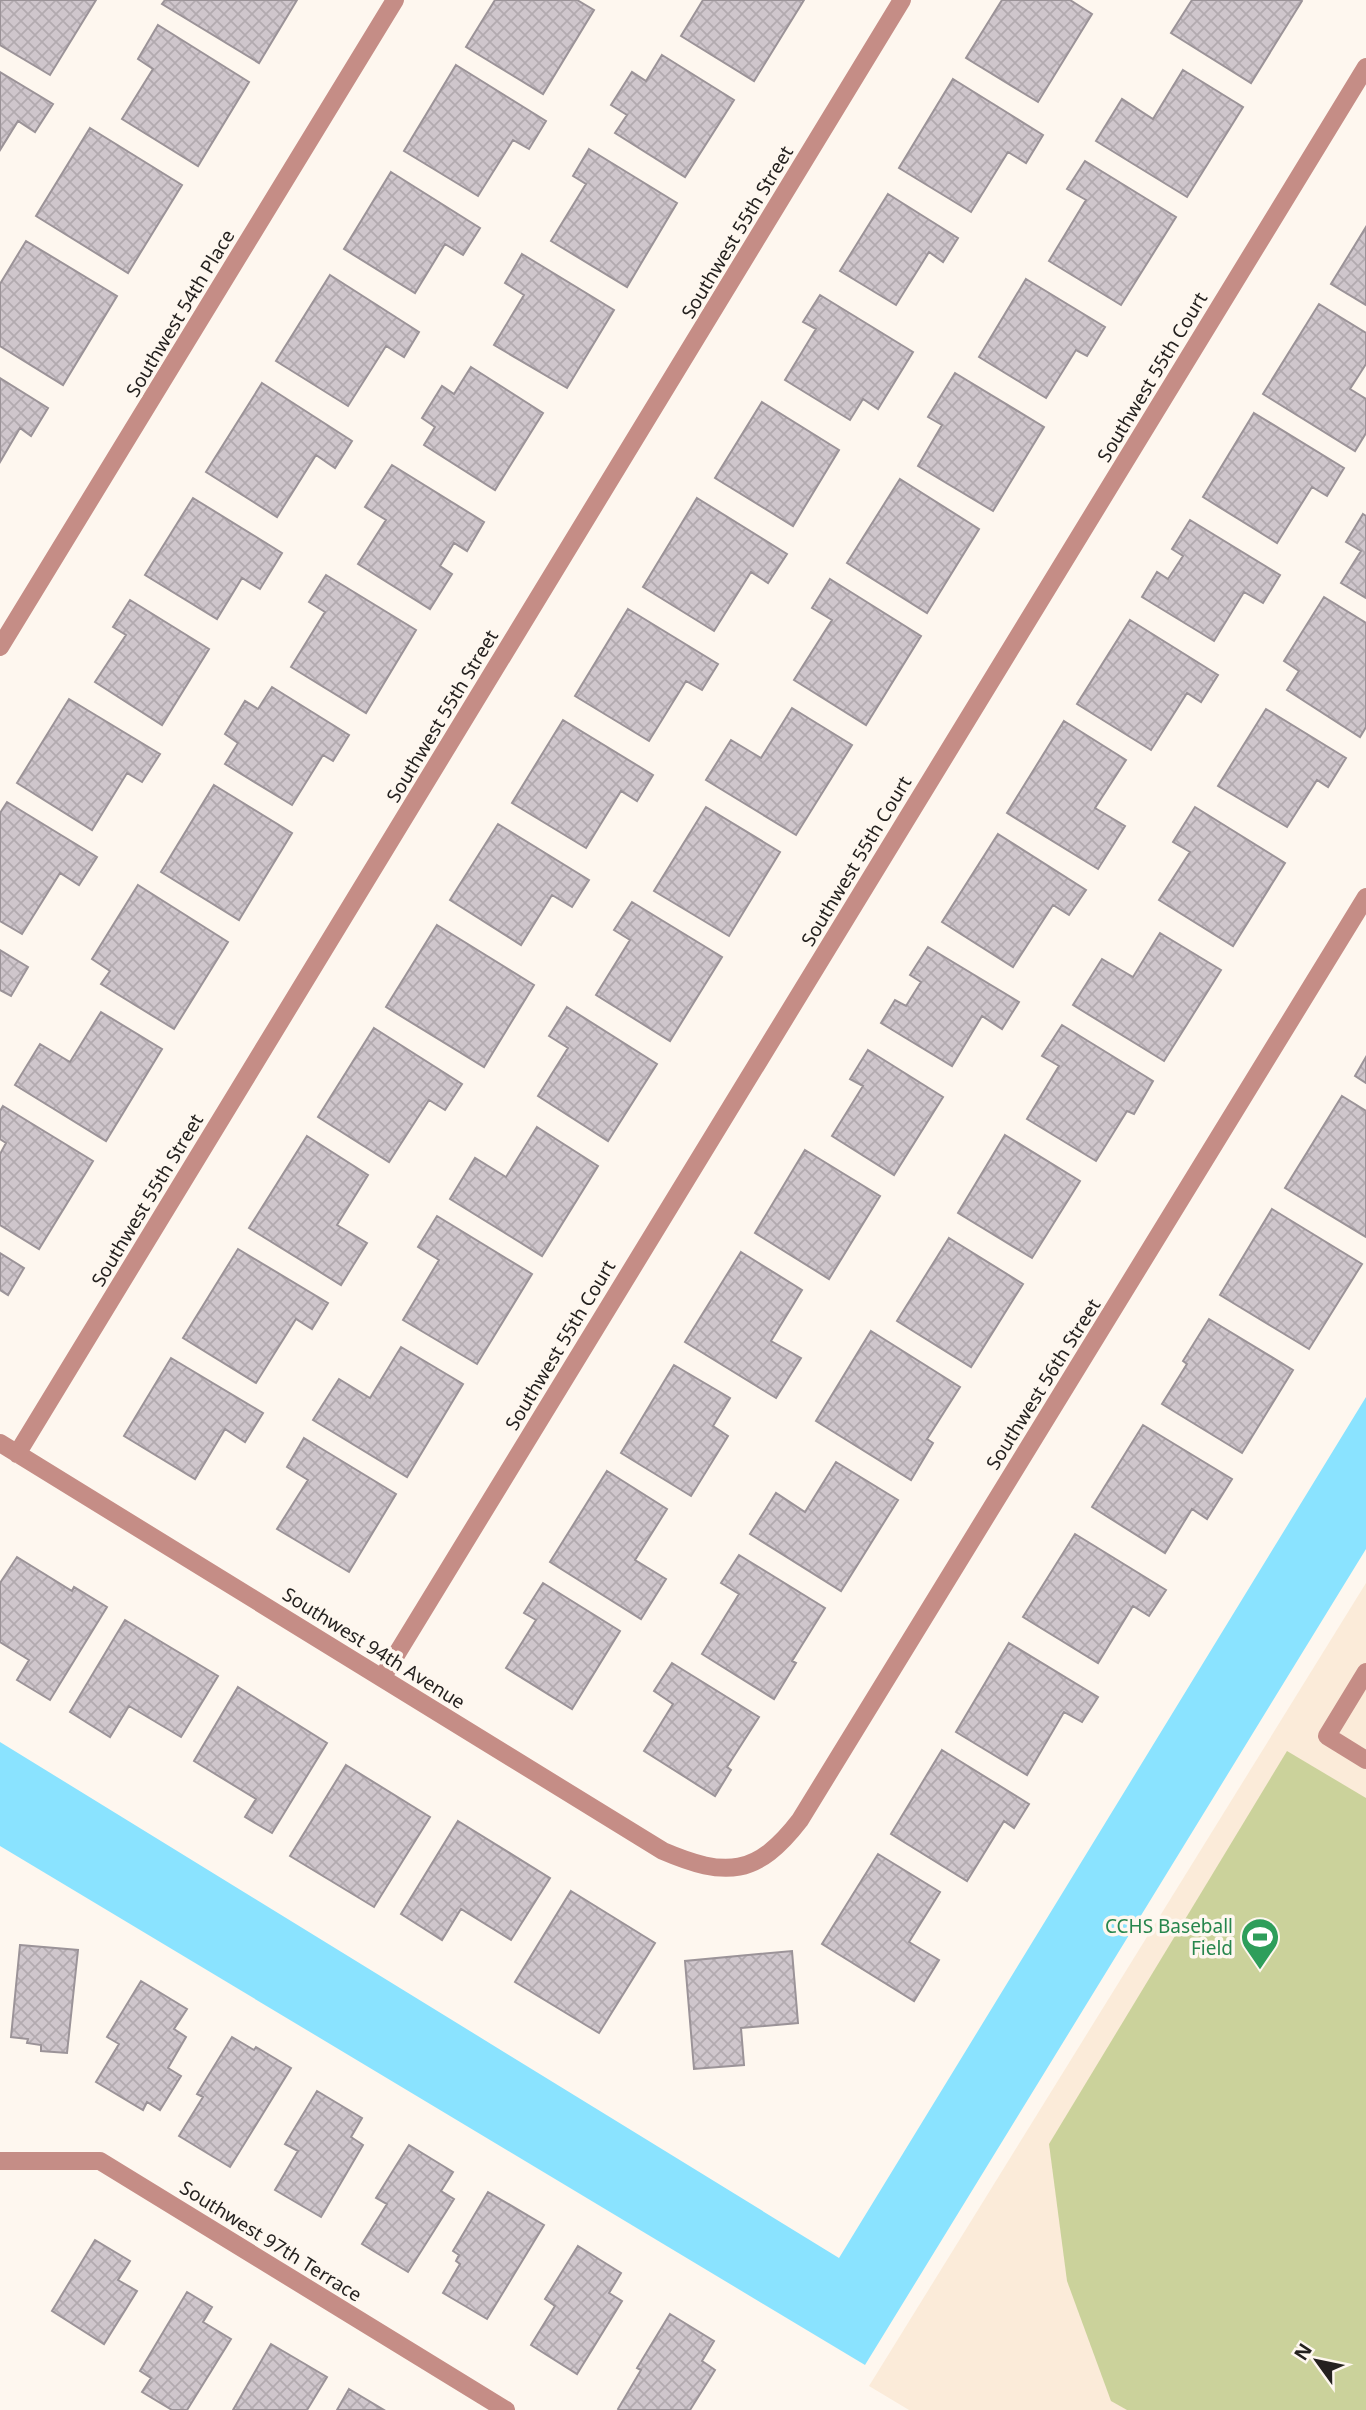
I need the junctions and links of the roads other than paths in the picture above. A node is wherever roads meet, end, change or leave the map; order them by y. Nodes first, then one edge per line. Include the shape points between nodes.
1 (395, 0) edge
2 (902, 0) edge
3 (1366, 67) edge
4 (0, 647) edge
5 (1366, 897) edge
6 (0, 1443) edge
7 (18, 1454) junction
8 (1366, 1672) edge
9 (382, 1678) junction
10 (1366, 1760) edge
11 (734, 1869) joint
12 (0, 2161) edge
13 (506, 2410) edge

1 - 4 street, Southwest 54th Place
2 - 7 street, Southwest 55th Street
3 - 9 street, Southwest 55th Court
5 - 11 street, Southwest 56th Street via 800,1820 770,1853
6 - 7 street, Southwest 94th Avenue
7 - 9 street, Southwest 94th Avenue
8 - 10 street via 1327,1736
9 - 11 street, Southwest 94th Avenue via 663,1851 687,1861
12 - 13 street, Southwest 97th Terrace via 100,2161

